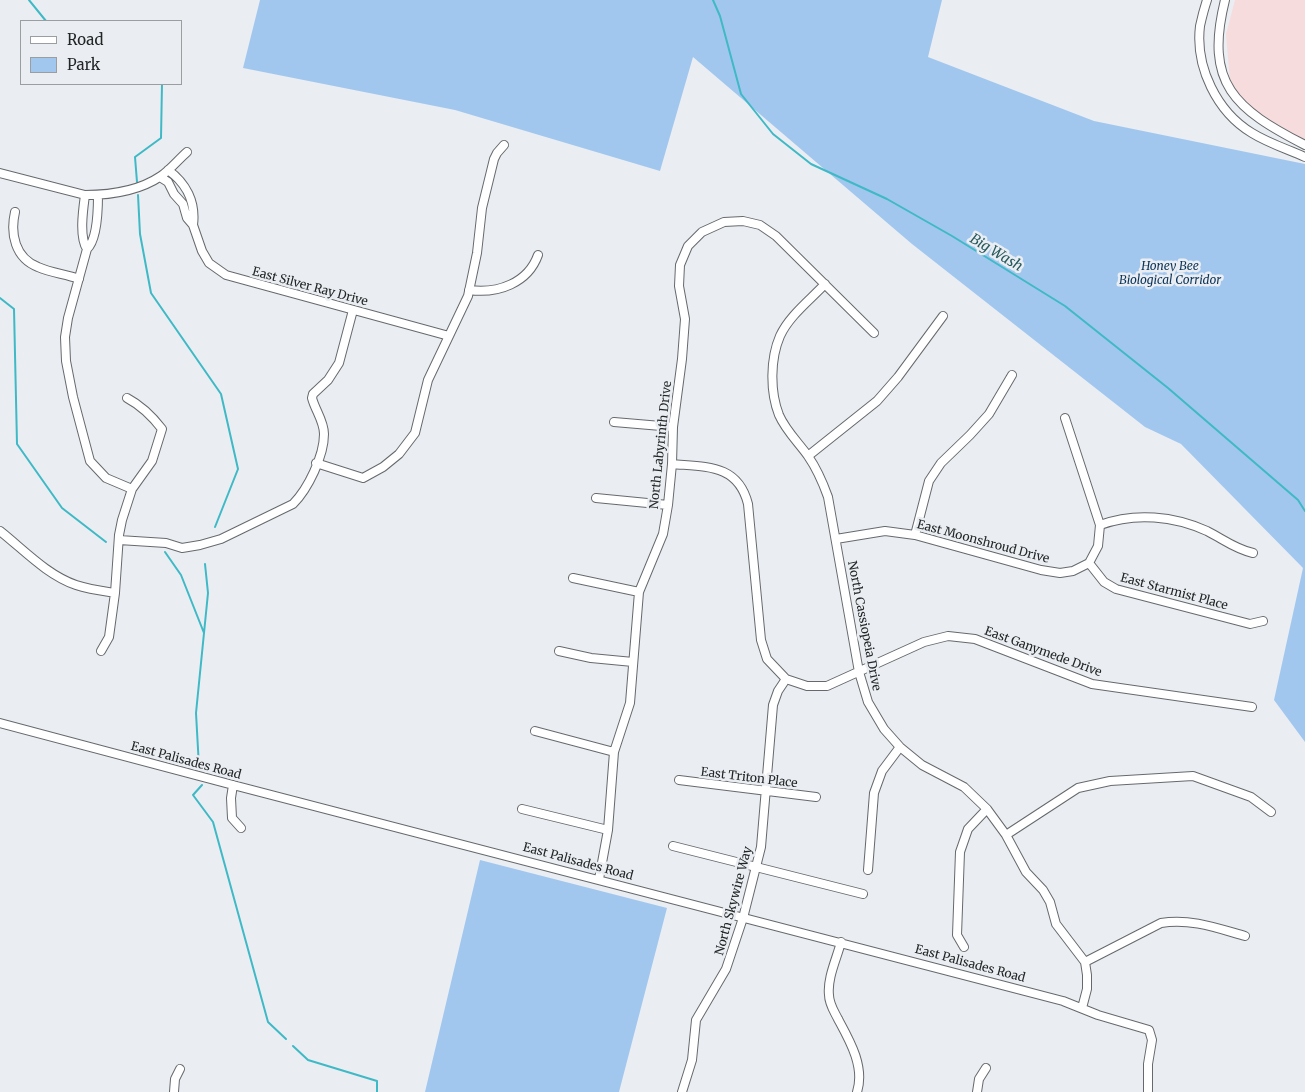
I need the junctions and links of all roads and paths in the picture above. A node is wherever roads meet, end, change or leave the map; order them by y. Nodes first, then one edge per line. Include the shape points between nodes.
1 (1207, 0) edge
2 (1224, 0) edge
3 (504, 145) dead end
4 (1305, 146) edge
5 (186, 152) dead end
6 (1305, 157) edge
7 (168, 170) junction
8 (0, 173) edge
9 (160, 177) junction
10 (85, 195) junction
11 (98, 195) junction
12 (15, 212) dead end
13 (193, 225) junction
14 (86, 249) junction
15 (538, 255) dead end
16 (79, 279) junction
17 (826, 284) junction
18 (469, 290) junction
19 (353, 310) junction
20 (943, 316) dead end
21 (874, 333) dead end
22 (449, 336) junction
23 (1012, 375) dead end
24 (127, 398) dead end
25 (1065, 418) dead end
26 (614, 422) dead end
27 (673, 427) junction
28 (808, 456) junction
29 (316, 463) junction
30 (672, 464) junction
31 (132, 489) junction
32 (596, 498) dead end
33 (668, 505) junction
34 (1100, 525) junction
35 (0, 531) edge
36 (915, 535) junction
37 (836, 539) junction
38 (119, 540) junction
39 (1252, 553) dead end
40 (1089, 563) junction
41 (573, 578) dead end
42 (639, 592) junction
43 (115, 593) junction
44 (1263, 621) dead end
45 (101, 651) dead end
46 (559, 651) dead end
47 (633, 662) junction
48 (859, 672) junction
49 (786, 679) junction
50 (1252, 707) dead end
51 (0, 723) edge
52 (534, 732) dead end
53 (900, 747) junction
54 (614, 752) junction
55 (679, 780) dead end
56 (233, 785) junction
57 (765, 792) junction
58 (816, 797) dead end
59 (522, 809) dead end
60 (987, 809) junction
61 (1271, 812) dead end
62 (240, 828) dead end
63 (608, 830) junction
64 (1006, 835) junction
65 (673, 846) dead end
66 (756, 867) junction
67 (868, 870) dead end
68 (599, 879) junction
69 (863, 894) dead end
70 (743, 918) junction
71 (1245, 936) dead end
72 (841, 942) junction
73 (964, 947) dead end
74 (1084, 962) junction
75 (1082, 1008) junction
76 (986, 1068) dead end
77 (180, 1069) dead end
78 (174, 1092) edge
79 (682, 1092) edge
80 (857, 1092) edge
81 (977, 1092) edge
82 (1148, 1092) edge

1 - 6 street via 1200,26 1201,53 1218,99 1234,120
2 - 4 street via 1217,44 1227,83 1252,115
3 - 18 street via 494,159 482,208
5 - 7 street
7 - 9 street
7 - 13 street, East Silver Ray Drive via 190,194
8 - 10 street
9 - 11 street via 131,190
9 - 13 street, East Silver Ray Drive via 168,182
10 - 11 street
10 - 14 street via 82,223
11 - 14 street via 97,226
12 - 16 street via 12,234 16,248 24,257 36,266
13 - 19 street, East Silver Ray Drive via 209,263 226,275
14 - 16 street
15 - 18 street via 531,270 508,286 489,291
16 - 31 street via 68,318 66,361 86,451 90,461 106,478
17 - 21 street, North Labyrinth Drive
17 - 27 street, North Labyrinth Drive via 760,225 743,221 724,222 702,232 688,246 680,265 679,286 684,320
17 - 28 street, North Cassiopeia Drive via 780,336 773,363 773,392 780,416
18 - 22 street
19 - 22 street, East Silver Ray Drive
19 - 29 street via 340,363 312,398 324,434
20 - 28 street via 878,401
22 - 29 street via 428,380 415,433 400,454 363,478
23 - 36 street via 989,414 941,463 929,481
24 - 31 street via 139,404 162,429 152,460
25 - 34 street
26 - 27 street
27 - 30 street, North Labyrinth Drive
28 - 37 street, North Cassiopeia Drive via 828,498
29 - 38 street via 306,489 293,504 221,539 182,548 166,543
30 - 33 street, North Labyrinth Drive
30 - 49 street via 724,471 744,491 748,504 761,640 767,659
31 - 38 street
32 - 33 street
33 - 42 street, North Labyrinth Drive via 663,534
34 - 39 street via 1134,517 1161,518 1188,524 1240,551
34 - 40 street via 1098,546
35 - 43 street via 60,578 78,586
36 - 37 street, East Moonshroud Drive via 886,531
36 - 40 street, East Moonshroud Drive via 1041,570 1074,571
37 - 48 street, North Cassiopeia Drive
38 - 43 street
40 - 44 street, East Starmist Place via 1104,582 1116,590 1250,624
41 - 42 street
42 - 47 street, North Labyrinth Drive
43 - 45 street via 109,637
46 - 47 street
47 - 54 street, North Labyrinth Drive via 630,703
48 - 49 street, East Ganymede Drive via 827,686 807,686
48 - 50 street, East Ganymede Drive via 924,642 948,636 975,639 1092,684
48 - 53 street, North Cassiopeia Drive via 868,702 884,730
49 - 57 street, North Skywire Way via 773,705
51 - 56 street, East Palisades Road
52 - 54 street
53 - 60 street, North Cassiopeia Drive via 922,765 964,787
53 - 67 street via 882,771 874,793
54 - 63 street, North Labyrinth Drive
55 - 57 street, East Triton Place
56 - 62 street via 232,818
56 - 68 street, East Palisades Road
57 - 58 street, East Triton Place
57 - 66 street, North Skywire Way
59 - 63 street
60 - 64 street, North Cassiopeia Drive
60 - 73 street via 968,829 960,852 957,935
61 - 64 street via 1251,797 1193,776 1110,781 1078,788
63 - 68 street, North Labyrinth Drive
64 - 74 street, North Cassiopeia Drive via 1026,872 1046,896 1056,924
65 - 66 street
66 - 69 street
66 - 70 street, North Skywire Way
68 - 70 street, East Palisades Road
70 - 72 street, East Palisades Road
70 - 79 street, North Skywire Way via 726,969 696,1020 692,1060
71 - 74 street via 1190,921 1161,923
72 - 75 street, East Palisades Road
72 - 80 street via 829,985 830,1004 851,1043 859,1068
74 - 75 street, North Cassiopeia Drive via 1088,975
75 - 82 street, East Palisades Road via 1149,1030 1152,1040
76 - 81 street via 979,1079
77 - 78 street

